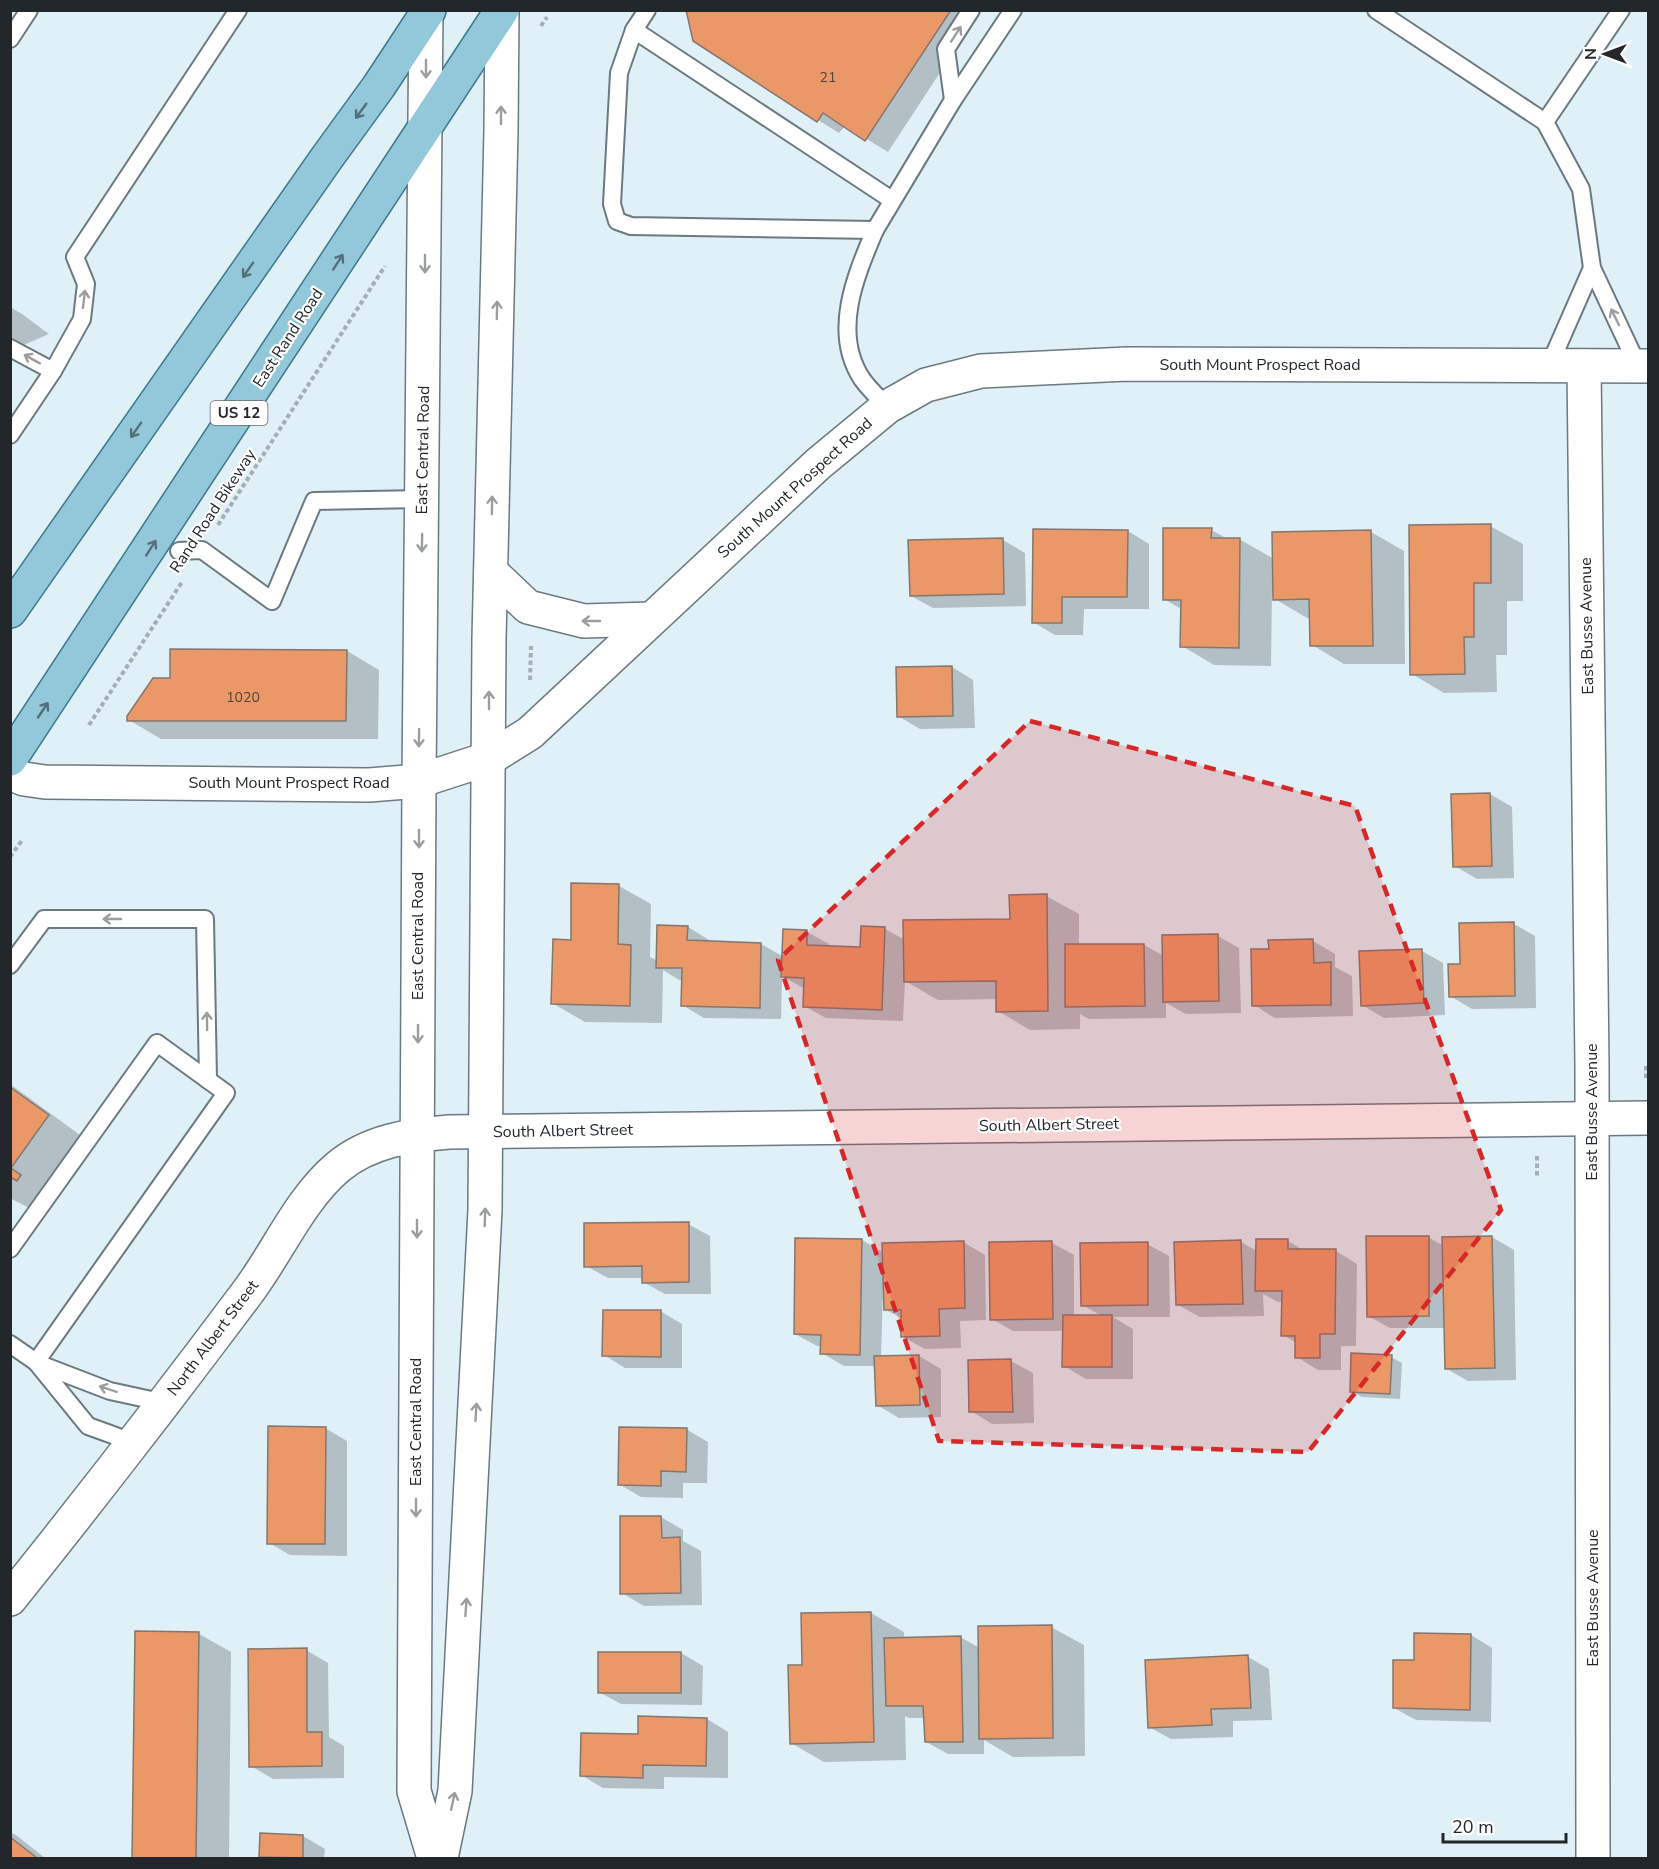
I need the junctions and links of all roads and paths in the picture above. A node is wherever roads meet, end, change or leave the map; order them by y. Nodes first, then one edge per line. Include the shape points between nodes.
1 (29, 10) edge
2 (238, 10) edge
3 (647, 10) edge
4 (971, 10) edge
5 (1013, 10) edge
6 (1621, 10) edge
7 (502, 11) edge
8 (427, 12) edge
9 (1381, 12) edge
10 (634, 30) junction
11 (10, 39) edge
12 (953, 100) junction
13 (1545, 122) junction
14 (425, 129) junction
15 (892, 200) junction
16 (875, 230) junction
17 (390, 258) dead end
18 (1592, 268) junction
19 (10, 348) edge
20 (1549, 366) junction
21 (1584, 366) junction
22 (1643, 366) edge
23 (53, 371) junction
24 (887, 407) junction
25 (10, 435) edge
26 (422, 499) junction
27 (202, 550) junction
28 (179, 551) dead end
29 (491, 573) junction
30 (10, 611) edge
31 (650, 619) junction
32 (531, 646) dead end
33 (530, 680) dead end
34 (89, 726) dead end
35 (489, 758) junction
36 (10, 759) edge
37 (10, 773) edge
38 (419, 781) junction
39 (23, 839) dead end
40 (10, 857) edge
41 (10, 966) edge
42 (208, 1080) junction
43 (1648, 1118) edge
44 (1592, 1119) junction
45 (486, 1132) junction
46 (433, 1133) junction
47 (1537, 1150) dead end
48 (1537, 1176) dead end
49 (10, 1249) edge
50 (10, 1344) edge
51 (36, 1362) junction
52 (165, 1404) junction
53 (135, 1443) junction
54 (10, 1599) edge
55 (434, 1858) edge
56 (441, 1858) edge
57 (1593, 1858) edge

1 - 11 lane
23 -> 2 lane via 82,319 86,284 75,257
3 - 10 lane
12 -> 4 lane via 946,49
5 - 12 lane
6 - 13 lane
7 - 14 main road, East Rand Road / US 12
29 -> 7 main road
8 -> 14 main road, East Central Road
8 -> 30 main road
9 - 13 lane
10 - 15 lane
10 - 16 lane via 617,90 612,204 617,221 631,226
12 - 15 lane
13 - 18 lane via 1581,189
14 -> 26 main road, East Central Road
36 -> 14 main road, East Rand Road / US 12
15 - 16 lane
16 - 24 lane via 857,272 848,330 850,348 862,378
17 - 27 path, Rand Road Bikeway
18 - 20 lane
22 -> 18 lane
23 -> 19 lane
20 - 21 main road, South Mount Prospect Road
20 - 24 main road, South Mount Prospect Road via 1127,364 981,371 926,386
21 - 22 main road, South Mount Prospect Road
21 - 44 main road, East Busse Avenue
23 - 25 lane
24 - 31 main road, South Mount Prospect Road via 818,464
26 - 27 lane via 314,501 272,601
26 -> 38 main road, East Central Road
27 - 28 lane
27 - 34 path, Rand Road Bikeway
31 -> 29 main road via 584,621 528,607
35 -> 29 main road
31 - 35 main road, South Mount Prospect Road via 530,733
32 - 33 path
35 - 38 main road, South Mount Prospect Road
35 - 45 main road
37 - 38 main road, South Mount Prospect Road via 45,782 369,785
38 -> 46 main road, East Central Road
39 - 40 path
42 -> 41 lane via 205,919 44,919
42 - 49 lane via 157,1043
42 - 51 lane via 226,1094
43 - 44 main road, South Albert Street
44 - 45 main road, South Albert Street
44 - 57 main road, East Busse Avenue
45 - 46 main road, South Albert Street
56 -> 45 main road via 455,1791
46 - 52 main road, North Albert Street via 393,1139 368,1149 352,1156 328,1176
46 -> 55 main road, East Central Road via 414,1791
47 - 48 path
50 - 51 lane
52 -> 51 lane via 110,1391
51 - 53 lane via 88,1426
52 - 53 main road, North Albert Street
53 - 54 main road, North Albert Street

